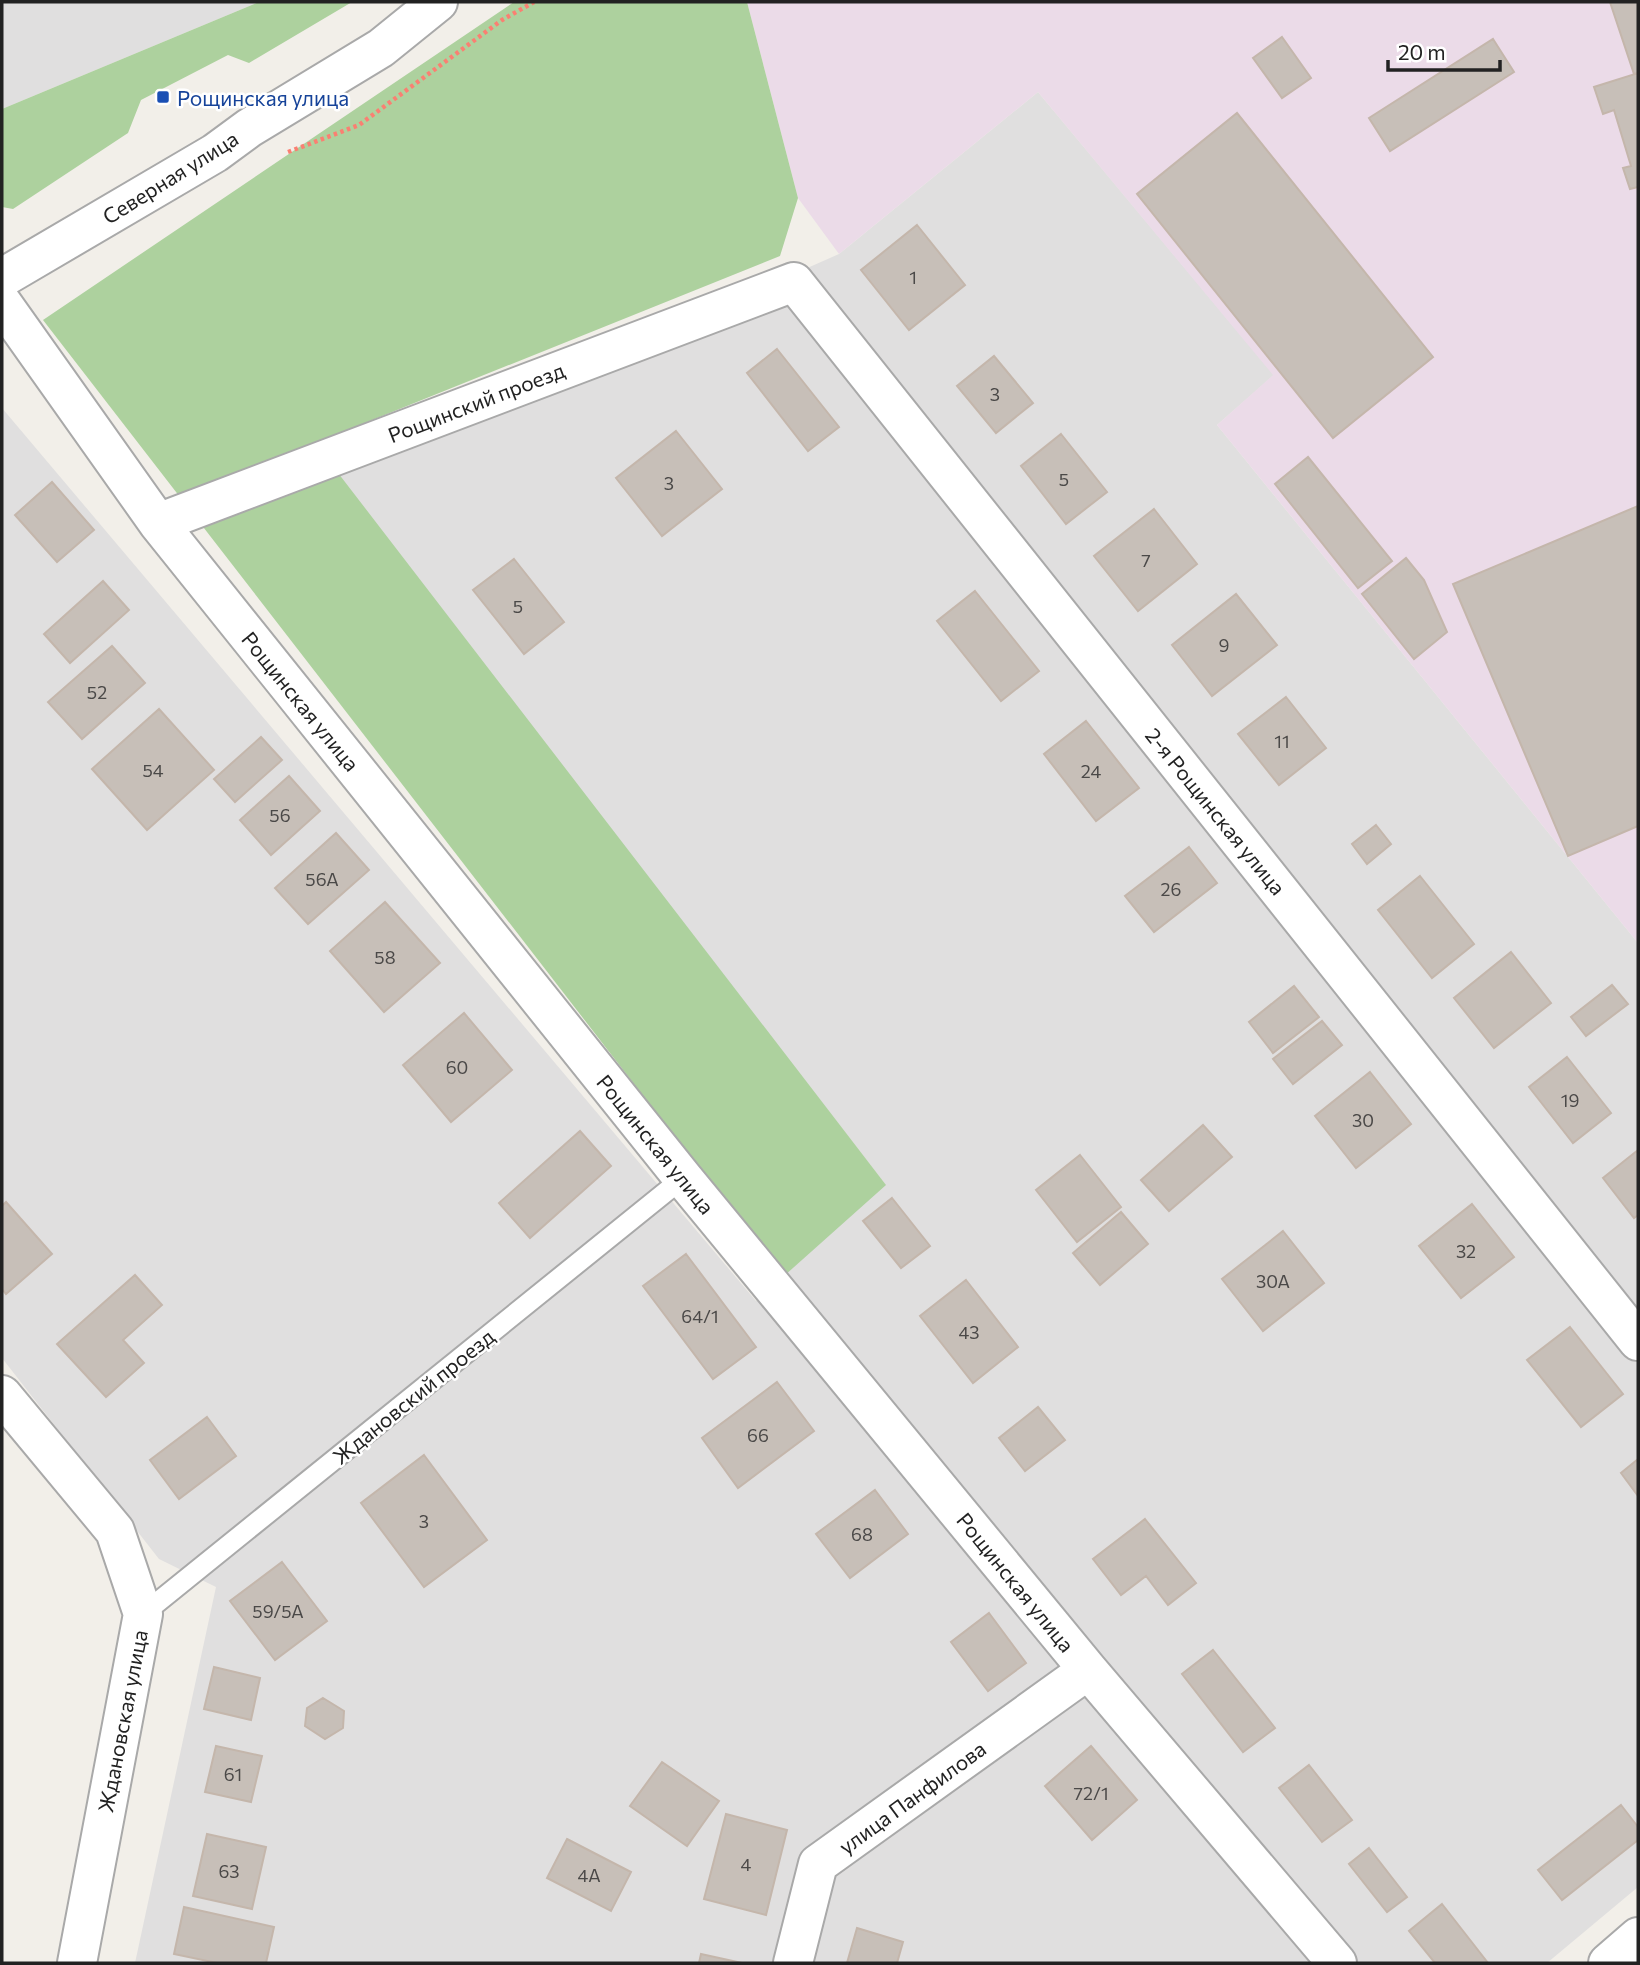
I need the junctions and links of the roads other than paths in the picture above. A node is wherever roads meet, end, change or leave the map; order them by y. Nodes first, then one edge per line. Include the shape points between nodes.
1 (438, 2) edge
2 (2, 278) edge
3 (794, 282) joint
4 (2, 303) edge
5 (158, 523) junction
6 (682, 1178) junction
7 (1638, 1341) edge
8 (2, 1395) edge
9 (143, 1614) junction
10 (1088, 1670) junction
11 (1638, 1937) edge
12 (77, 1963) edge
13 (793, 1963) edge
14 (1337, 1963) edge
15 (1608, 1963) edge

1 - 2 street, Северная улица via 362,61
3 - 5 street, Рощинский проезд
3 - 7 street, 2-я Рощинская улица
4 - 5 street, Рощинская улица
5 - 6 street, Рощинская улица
6 - 9 lane, Ждановский проезд
6 - 10 street, Рощинская улица
8 - 9 street, Ждановская улица via 115,1531
9 - 12 street, Ждановская улица
10 - 13 street, улица Панфилова via 818,1864
10 - 14 street, Рощинская улица
11 - 15 street

